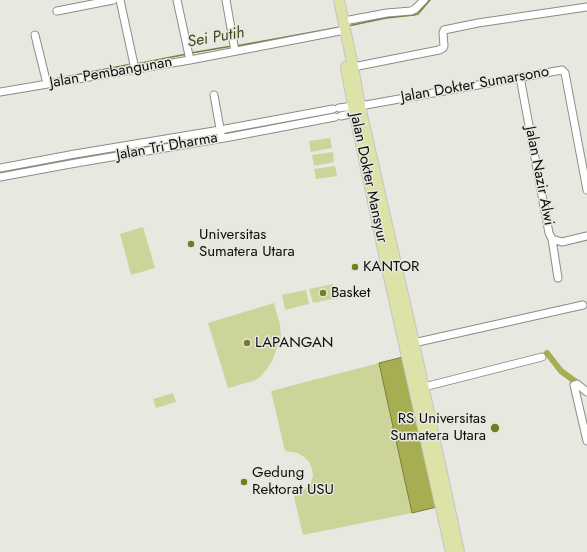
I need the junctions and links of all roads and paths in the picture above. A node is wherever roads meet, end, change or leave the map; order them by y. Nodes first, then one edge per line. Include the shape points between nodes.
1 (113, 0) edge
2 (120, 0) edge
3 (177, 0) edge
4 (226, 0) edge
5 (333, 0) edge
6 (339, 0) edge
7 (424, 0) edge
8 (587, 7) edge
9 (57, 11) dead end
10 (342, 26) junction
11 (35, 35) dead end
12 (234, 48) junction
13 (189, 56) junction
14 (135, 65) junction
15 (353, 67) junction
16 (520, 77) junction
17 (46, 82) junction
18 (0, 92) edge
19 (214, 95) dead end
20 (356, 108) junction
21 (337, 112) junction
22 (256, 123) junction
23 (220, 130) junction
24 (257, 132) junction
25 (222, 138) junction
26 (0, 168) edge
27 (0, 177) edge
28 (587, 190) edge
29 (587, 236) edge
30 (552, 239) junction
31 (558, 278) dead end
32 (583, 305) dead end
33 (409, 344) junction
34 (542, 357) dead end
35 (419, 389) junction
36 (587, 392) edge
37 (587, 441) edge
38 (445, 506) junction
39 (451, 552) edge
40 (459, 552) edge

1 - 9 street
2 - 14 street
3 - 13 street
4 - 12 street
5 - 10 main road, Jalan Dokter Mansyur
6 - 10 main road, Jalan Dokter Mansyur
7 - 10 street, Jalan Pembangunan via 411,11 387,13
8 - 15 street via 444,29 444,46 441,49
10 - 12 street, Jalan Pembangunan
10 - 15 main road, Jalan Dokter Mansyur
10 - 20 main road, Jalan Dokter Mansyur
11 - 17 street
12 - 13 street, Jalan Pembangunan
13 - 14 street, Jalan Pembangunan
14 - 17 street, Jalan Pembangunan
15 - 20 main road, Jalan Dokter Mansyur
16 - 20 street, Jalan Dokter Sumarsono
16 - 28 street, Jalan Dokter Sumarsono via 560,69 565,73
16 - 30 street, Jalan Nazir Alwi
17 - 18 street, Jalan Pembangunan
19 - 23 street
20 - 21 street, Jalan Tri Dharma
20 - 33 main road, Jalan Dokter Mansyur via 385,259
21 - 22 street, Jalan Tri Dharma
21 - 24 street, Jalan Tri Dharma
22 - 23 street, Jalan Tri Dharma
22 - 24 street
23 - 25 street
23 - 26 street, Jalan Tri Dharma
24 - 25 street, Jalan Tri Dharma
25 - 27 street, Jalan Tri Dharma
29 - 30 street, Jalan Nazir Alwi via 562,242
30 - 31 street
32 - 33 street
33 - 35 main road, Jalan Dokter Mansyur
34 - 35 street
35 - 38 main road, Jalan Dokter Mansyur
36 - 37 street via 575,384
38 - 39 main road, Jalan Dokter Mansyur
38 - 40 main road, Jalan Dokter Mansyur

